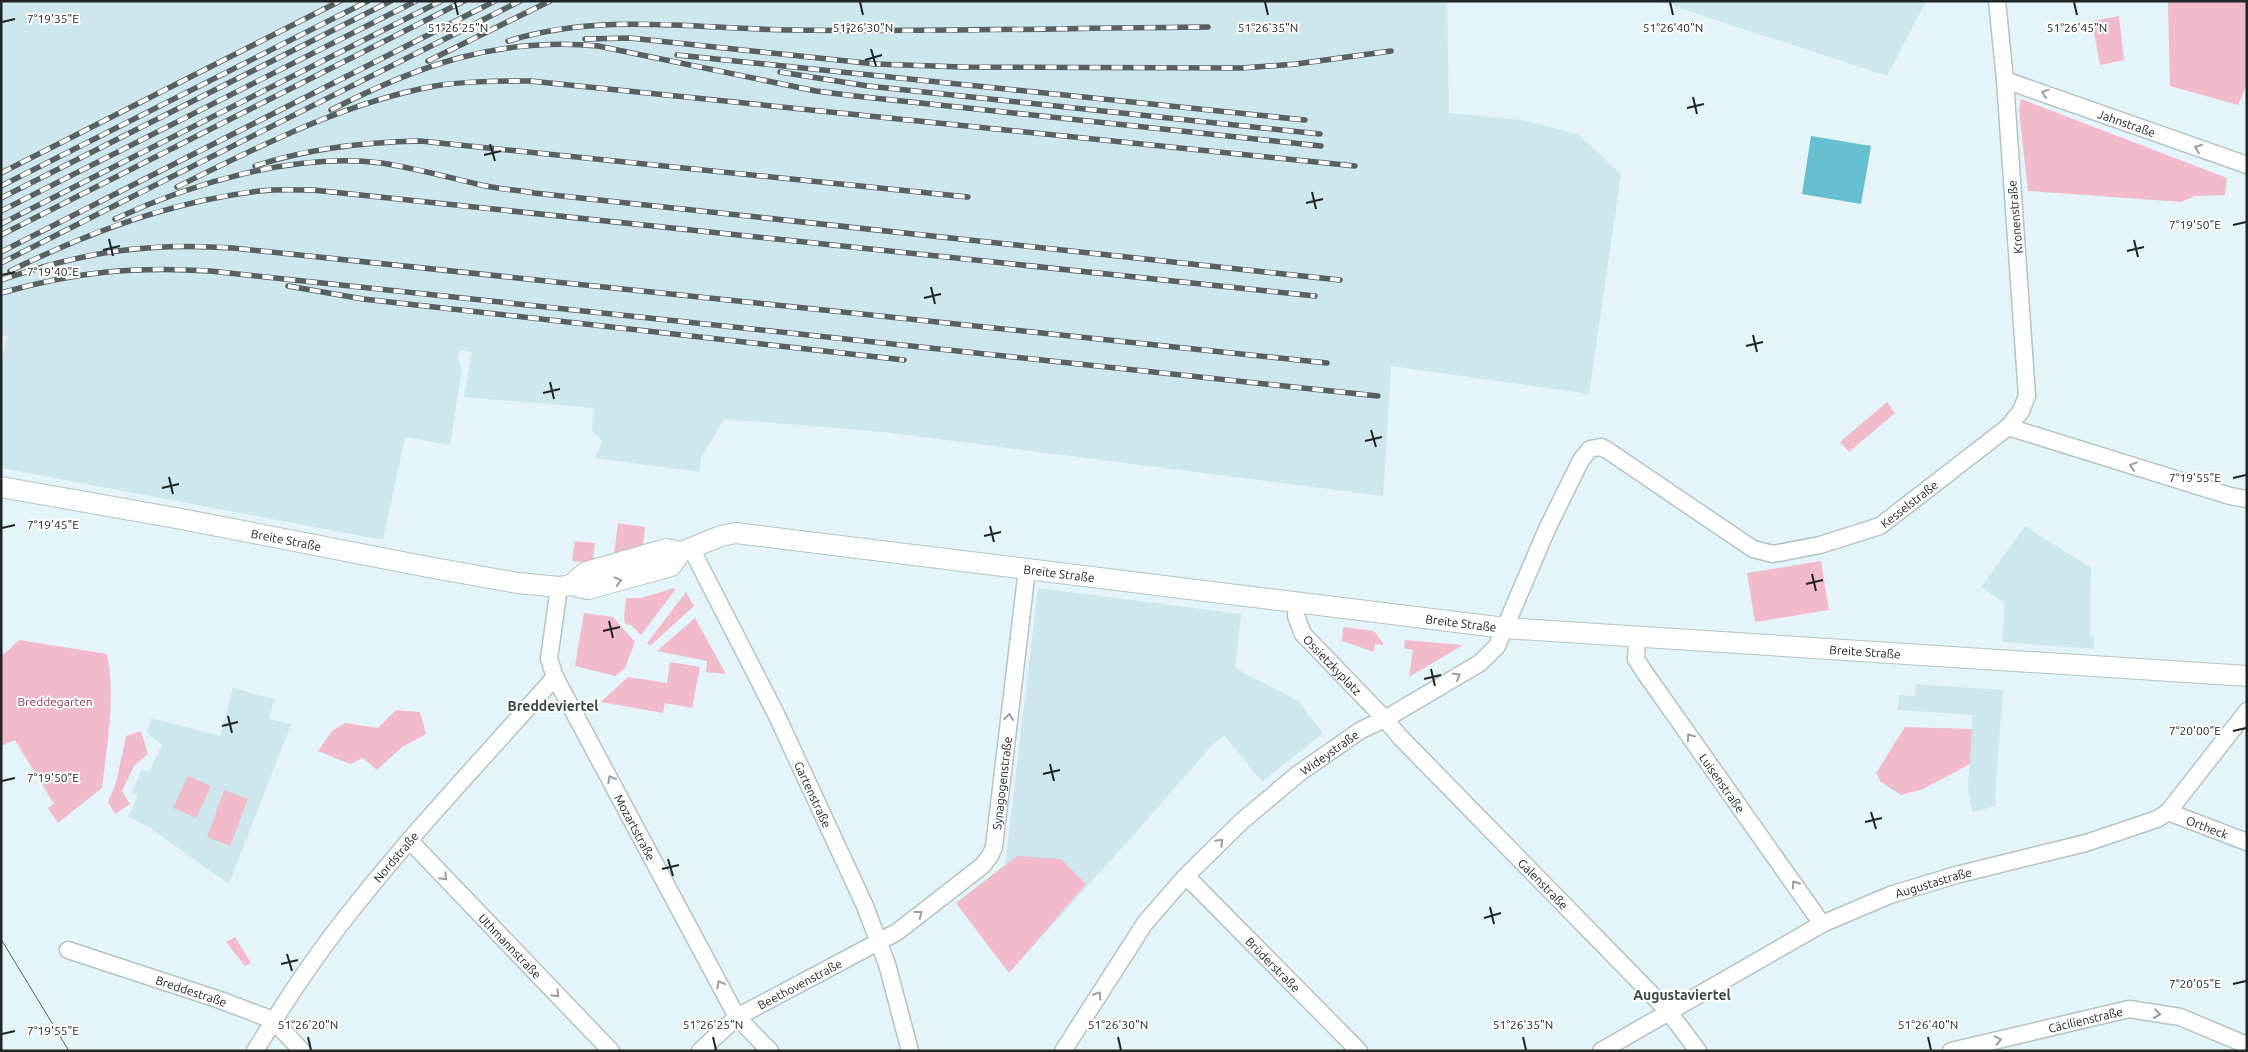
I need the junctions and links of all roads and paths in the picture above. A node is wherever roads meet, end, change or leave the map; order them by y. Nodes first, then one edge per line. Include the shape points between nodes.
1 (1997, 1) edge
2 (2005, 80) junction
3 (2245, 165) edge
4 (2008, 427) junction
5 (1581, 460) joint
6 (1, 487) edge
7 (2247, 499) edge
8 (686, 550) junction
9 (1027, 569) junction
10 (565, 586) junction
11 (1297, 604) junction
12 (1505, 628) junction
13 (1637, 636) junction
14 (2247, 676) edge
15 (555, 677) junction
16 (2247, 710) edge
17 (1384, 719) junction
18 (2168, 812) junction
19 (410, 841) junction
20 (2247, 842) edge
21 (1186, 876) junction
22 (1822, 924) junction
23 (879, 942) junction
24 (68, 950) dead end
25 (1669, 1012) junction
26 (737, 1017) junction
27 (273, 1020) junction
28 (2247, 1045) edge
29 (255, 1051) edge
30 (302, 1051) edge
31 (611, 1051) edge
32 (700, 1051) edge
33 (770, 1051) edge
34 (910, 1051) edge
35 (1063, 1051) edge
36 (1360, 1051) edge
37 (1602, 1051) edge
38 (1698, 1051) edge
39 (1951, 1051) edge

1 - 2 street, Kronenstraße
3 -> 2 street, Jahnstraße
2 - 4 street, Kronenstraße via 2027,396
4 - 5 street, Kesselstraße via 1880,526 1820,545 1773,554 1752,549 1601,447 1590,449
7 -> 4 street
5 - 12 street, Wideystraße via 1522,584
6 - 10 street, Breite Straße via 368,557 518,583
8 - 9 street, Breite Straße via 736,533
8 - 10 street, Breite Straße via 666,549 586,572
8 - 23 street, Gartenstraße via 776,714
9 - 11 street, Breite Straße
23 -> 9 street, Synagogenstraße via 897,932 982,866 994,847
10 - 15 street, Mozartstraße via 549,659
11 - 12 street, Breite Straße
11 - 17 street, Ossietzkyplatz via 1296,616 1302,634
12 - 13 street, Breite Straße
17 -> 12 street, Wideystraße via 1480,663 1497,646
13 - 14 street, Breite Straße
22 -> 13 street, Luisenstraße via 1636,659
15 - 19 street, Nordstraße
26 -> 15 street, Mozartstraße
16 - 18 street, Augustastraße
21 -> 17 street, Wideystraße via 1242,821 1298,774 1361,730
17 - 25 street, Galenstraße
18 - 20 street, Ortheck
18 - 22 street, Augustastraße via 2086,843 1897,893
19 - 27 street, Nordstraße via 340,925
19 -> 31 street, Uthmannstraße
35 -> 21 street, Wideystraße via 1145,923
21 - 36 street, Brüderstraße
22 - 25 street, Augustastraße
23 - 26 street, Beethovenstraße via 847,956
23 - 34 street, Gartenstraße
24 - 27 street, Breddestraße
25 - 37 street, Augustastraße
25 - 38 street, Galenstraße
26 - 32 street, Beethovenstraße
26 - 33 street, Mozartstraße
27 - 29 street, Nordstraße
27 - 30 street, Breddestraße
39 -> 28 street, Cäcilienstraße via 2130,1009 2180,1017

